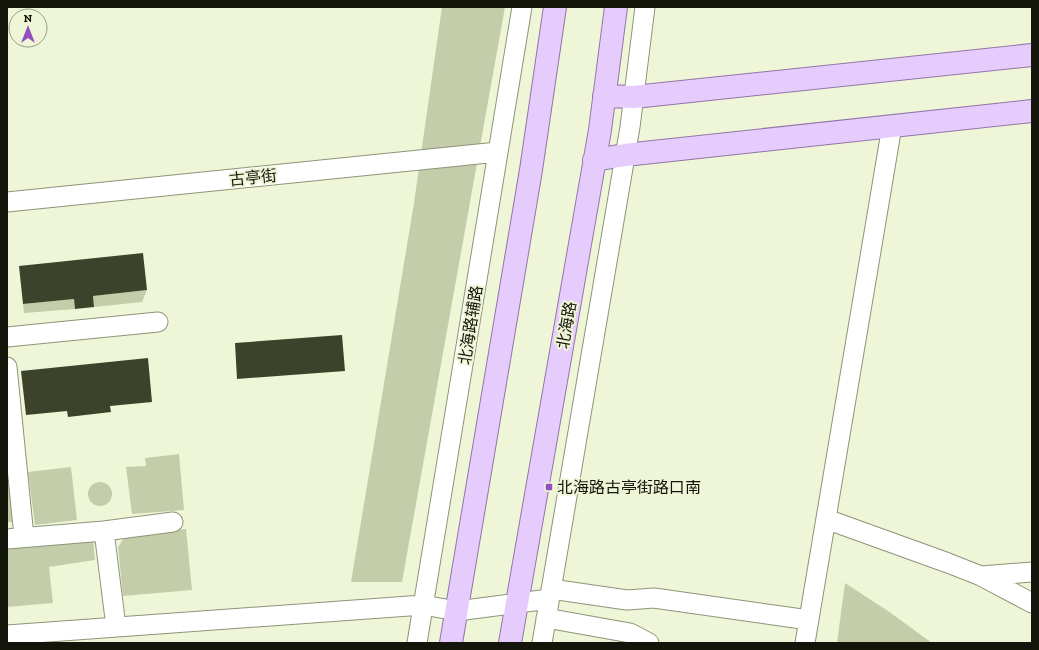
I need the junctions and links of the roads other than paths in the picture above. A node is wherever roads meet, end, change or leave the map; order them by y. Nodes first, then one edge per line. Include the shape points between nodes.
1 (522, 7) edge
2 (555, 7) edge
3 (616, 7) edge
4 (645, 7) edge
5 (1032, 55) edge
6 (604, 96) junction
7 (634, 97) junction
8 (1032, 111) edge
9 (892, 126) junction
10 (498, 152) junction
11 (625, 155) junction
12 (594, 160) junction
13 (7, 202) edge
14 (158, 322) dead end
15 (7, 337) edge
16 (7, 367) edge
17 (826, 519) junction
18 (173, 522) dead end
19 (104, 531) junction
20 (15, 538) edge
21 (1032, 572) edge
22 (980, 576) junction
23 (550, 594) junction
24 (1032, 603) edge
25 (517, 604) junction
26 (423, 605) junction
27 (457, 611) junction
28 (546, 618) junction
29 (809, 620) junction
30 (116, 627) junction
31 (7, 635) edge
32 (417, 643) edge
33 (451, 643) edge
34 (510, 643) edge
35 (542, 643) edge
36 (649, 643) edge
37 (805, 643) edge

1 - 10 street, 北海路辅路
2 - 27 main road via 531,170
3 - 6 main road, 北海路
4 - 7 street
5 - 7 main road
6 - 7 main road
6 - 12 main road, 北海路
7 - 11 street
8 - 9 main road
9 - 11 main road
9 - 17 street
10 - 13 street, 古亭街
10 - 26 street, 北海路辅路
11 - 12 main road
11 - 23 street
12 - 25 main road, 北海路
14 - 15 street
16 - 20 street
17 - 22 street
17 - 29 street
18 - 19 street
19 - 20 street
19 - 30 street
21 - 22 street
22 - 24 street
23 - 25 street
23 - 28 street
23 - 29 street via 627,600 654,598
25 - 27 street
25 - 34 main road, 北海路
26 - 27 street
26 - 30 street
26 - 32 street, 北海路辅路
27 - 33 main road
28 - 35 street
28 - 36 street via 630,633
29 - 37 street
30 - 31 street

